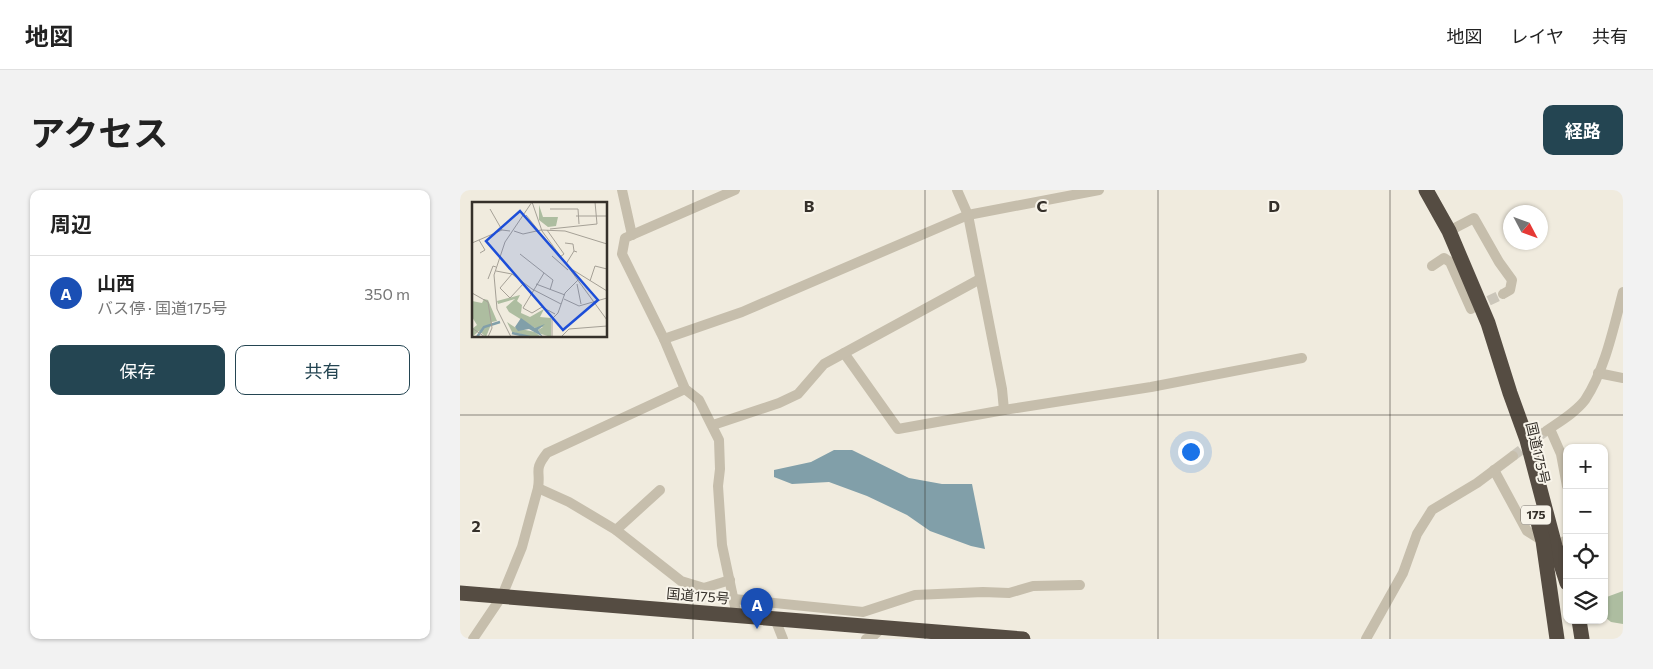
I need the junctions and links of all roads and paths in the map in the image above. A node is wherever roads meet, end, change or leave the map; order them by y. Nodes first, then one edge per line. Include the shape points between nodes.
1 (622, 190) edge
2 (734, 190) edge
3 (957, 190) edge
4 (1099, 190) edge
5 (1426, 190) edge
6 (1064, 193) edge
7 (968, 216) junction
8 (1449, 231) junction
9 (632, 235) junction
10 (1432, 266) dead end
11 (980, 279) junction
12 (1623, 292) edge
13 (1503, 294) dead end
14 (1471, 309) dead end
15 (664, 339) junction
16 (844, 352) junction
17 (1302, 358) dead end
18 (1598, 373) junction
19 (1623, 378) edge
20 (685, 389) junction
21 (1004, 410) junction
22 (713, 425) junction
23 (1563, 454) edge
24 (1514, 456) tunnel mouth
25 (1494, 470) junction
26 (538, 488) junction
27 (660, 490) dead end
28 (616, 530) junction
29 (1555, 542) edge
30 (1566, 579) edge
31 (730, 580) junction
32 (1080, 585) dead end
33 (460, 593) edge
34 (502, 596) junction
35 (734, 600) junction
36 (737, 616) junction
37 (775, 619) junction
38 (1580, 624) edge
39 (882, 628) junction
40 (938, 635) edge
41 (473, 639) edge
42 (783, 639) edge
43 (866, 639) edge
44 (1023, 639) edge
45 (1366, 639) edge
46 (1557, 639) edge
47 (1582, 639) edge

1 - 9 street
2 - 9 street
3 - 7 street
4 - 6 street
5 - 8 highway, 国道175号 / 175
6 - 7 street
7 - 11 street
7 - 15 street via 742,312
8 - 13 street via 1474,218 1512,280 1510,290
8 - 29 highway, 国道175号 / 175 via 1488,323 1510,393 1516,440
9 - 15 street via 625,238 622,254
10 - 14 street via 1444,258 1450,262
11 - 16 street
11 - 21 street
12 - 18 street
15 - 20 street
16 - 21 street via 898,429
16 - 22 street via 824,364 798,394
17 - 21 street via 1151,387
18 - 19 street
18 - 23 street via 1575,411 1548,430
20 - 22 street via 699,400
20 - 26 street via 547,453 537,472
22 - 31 street via 719,440 722,545
24 - 25 street
25 - 29 street via 1526,531
25 - 45 street via 1432,510 1416,534 1403,573
26 - 28 street
26 - 34 street via 522,547
27 - 28 street
28 - 31 street via 681,582 704,588
29 - 30 highway, 国道175号 / 175
29 - 46 highway, 国道175号 / 175
31 - 35 street
32 - 35 street via 1033,586 1009,593 915,595 862,612
33 - 34 highway, 国道175号
34 - 36 highway, 国道175号
34 - 41 street
35 - 36 street
36 - 37 highway, 国道175号
37 - 39 highway, 国道175号
37 - 42 street
38 - 47 highway
39 - 40 highway, 国道175号
39 - 43 street
40 - 44 highway, 国道175号

